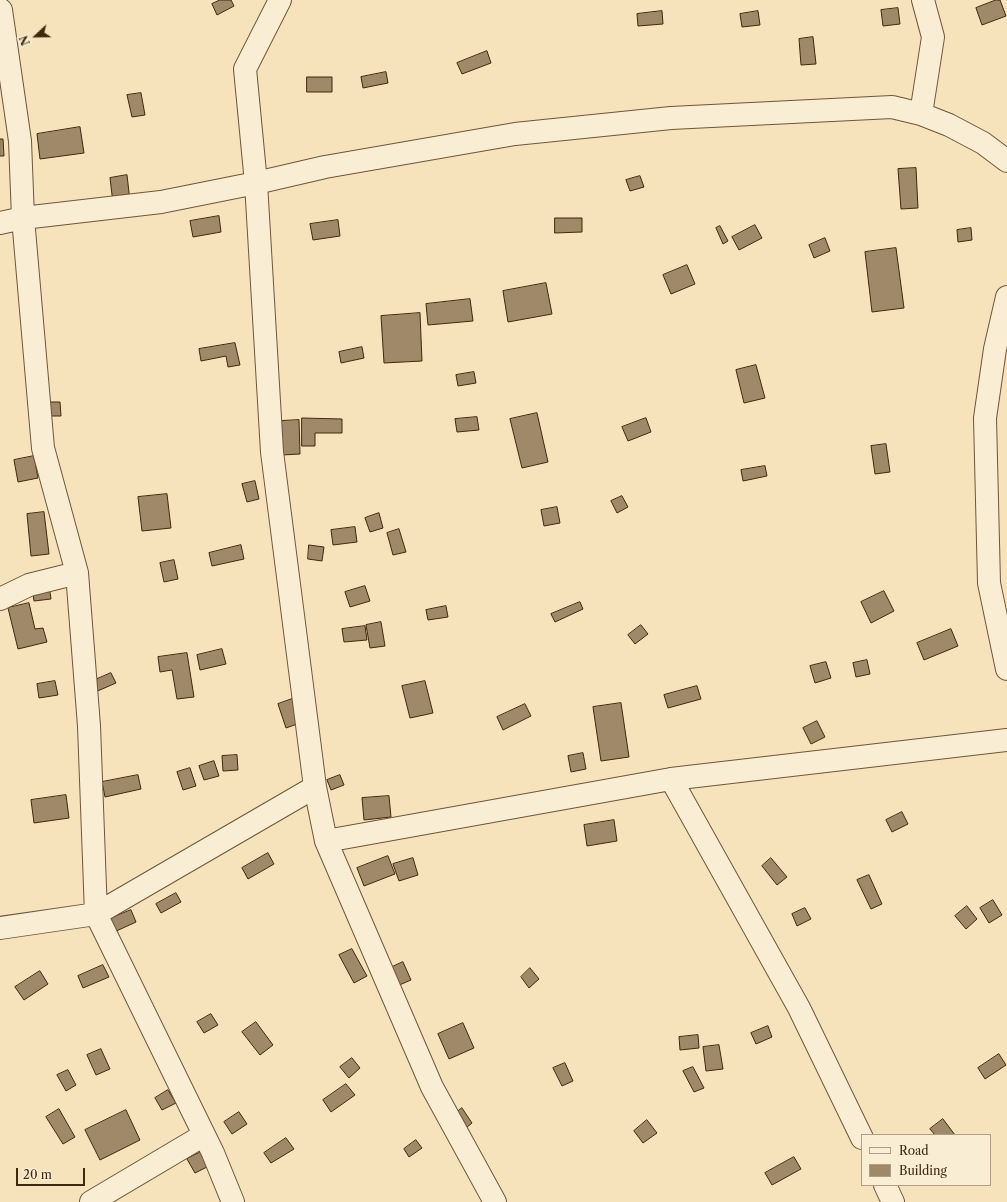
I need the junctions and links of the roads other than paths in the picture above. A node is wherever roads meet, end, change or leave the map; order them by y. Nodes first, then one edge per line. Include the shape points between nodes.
1 (280, 0) edge
2 (923, 0) edge
3 (1, 10) dead end
4 (921, 114) junction
5 (1007, 161) edge
6 (256, 183) junction
7 (22, 218) junction
8 (0, 223) edge
9 (1007, 297) edge
10 (77, 573) junction
11 (0, 599) edge
12 (1007, 668) edge
13 (1007, 740) edge
14 (671, 779) junction
15 (315, 787) junction
16 (326, 841) junction
17 (96, 914) junction
18 (0, 928) edge
19 (204, 1135) junction
20 (861, 1136) edge
21 (885, 1186) edge
22 (90, 1202) edge
23 (233, 1202) edge
24 (495, 1202) edge
25 (893, 1202) edge

1 - 6 street via 245,69
2 - 4 street via 933,37
3 - 7 street via 20,141
4 - 5 street via 949,124 984,143
4 - 6 street via 892,108 671,118 600,125 514,134 325,167
6 - 7 street via 161,202
6 - 15 street via 272,452
7 - 8 street
7 - 10 street via 43,448
9 - 12 street via 995,349 985,418 989,583
10 - 11 street via 29,585
10 - 17 street via 89,726
13 - 14 street
14 - 16 street
14 - 20 street via 799,1008
15 - 16 street
15 - 17 street
16 - 24 street via 432,1087
17 - 18 street
17 - 19 street
19 - 22 street
19 - 23 street
21 - 25 street

